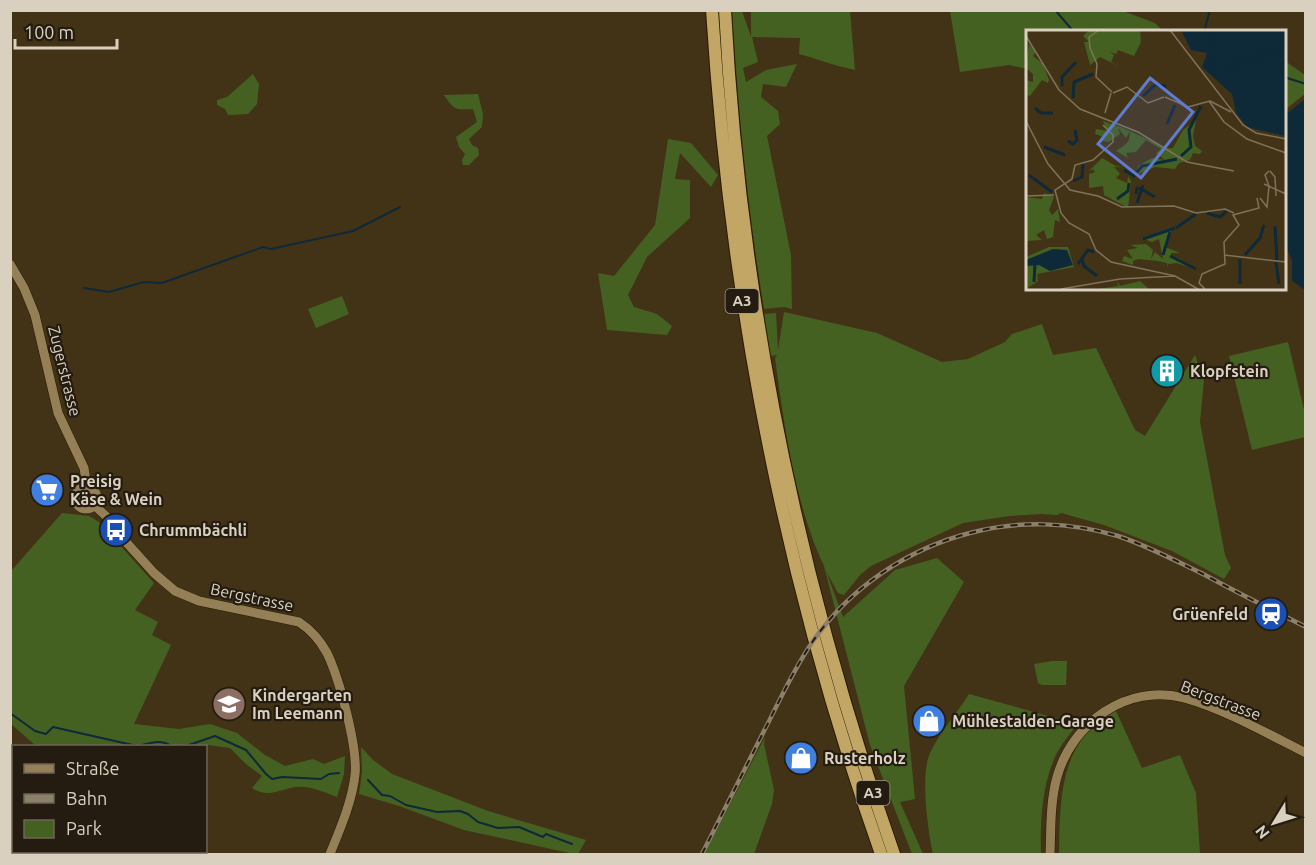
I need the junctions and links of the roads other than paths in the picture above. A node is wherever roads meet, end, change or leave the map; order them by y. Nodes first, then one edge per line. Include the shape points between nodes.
1 (712, 10) edge
2 (725, 10) edge
3 (10, 264) edge
4 (87, 487) junction
5 (94, 505) junction
6 (1305, 753) edge
7 (330, 855) edge
8 (881, 855) edge
9 (894, 855) edge
10 (1050, 855) edge

1 - 8 highway, A3 via 733,239 766,435 820,660
2 - 9 highway, A3 via 745,233 780,442 831,653
3 - 4 main road, Zugerstrasse via 35,315 58,413 84,468
4 - 5 main road, Bergstrasse via 97,495
4 - 5 main road, Bergstrasse via 78,491 76,502 85,508
5 - 7 main road, Bergstrasse via 175,591 199,601 299,622 321,643 346,712 356,763 351,794
6 - 10 main road, Bergstrasse via 1184,698 1148,696 1121,703 1093,718 1064,758 1053,798

